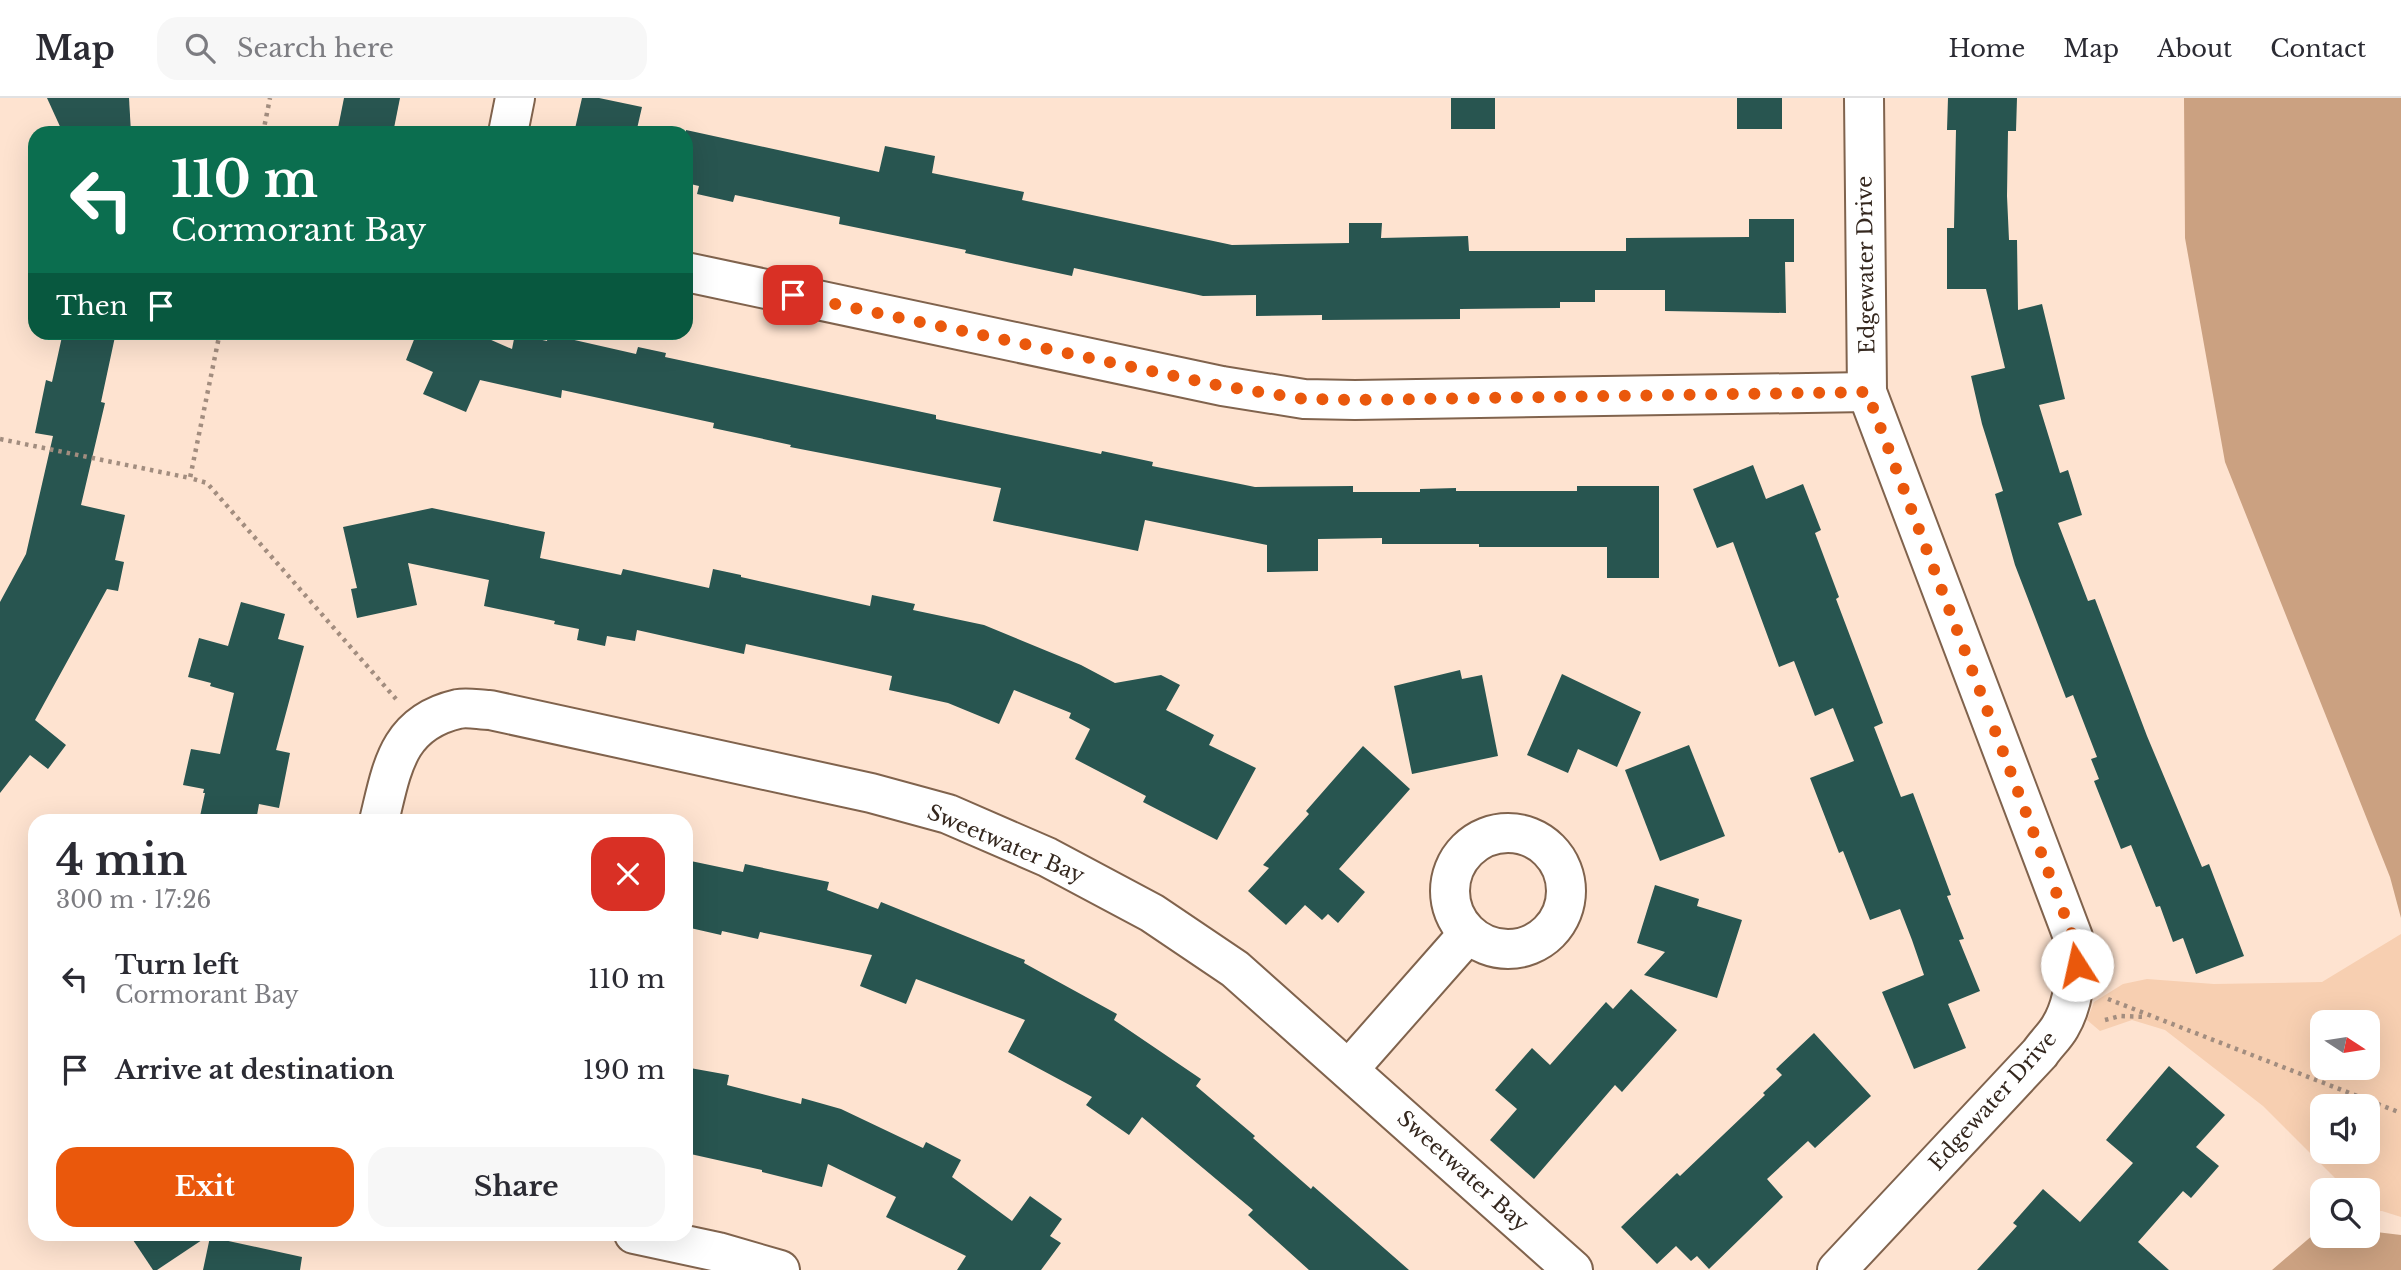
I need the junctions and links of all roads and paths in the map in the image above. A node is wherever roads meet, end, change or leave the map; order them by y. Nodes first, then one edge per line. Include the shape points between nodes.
1 (270, 98) edge
2 (515, 98) edge
3 (1864, 98) edge
4 (264, 126) edge
5 (509, 126) edge
6 (693, 273) edge
7 (218, 340) edge
8 (1867, 392) junction
9 (0, 439) edge
10 (190, 478) junction
11 (422, 722) junction
12 (381, 814) edge
13 (1468, 934) dead end
14 (2073, 993) junction
15 (1349, 1069) junction
16 (2401, 1112) edge
17 (667, 1241) edge
18 (780, 1270) edge
19 (1573, 1270) edge
20 (1837, 1270) edge

1 - 4 path
2 - 5 street
3 - 8 street, Edgewater Drive
6 - 8 street via 1222,386 1304,399
7 - 10 path
8 - 14 street, Edgewater Drive via 2073,937 2077,965
9 - 10 path
10 - 11 path via 207,483 405,709
11 - 12 street via 391,769
11 - 15 street, Sweetwater Bay via 460,708 490,710 948,814 1047,857 1152,913 1235,969
13 - 15 street
14 - 16 path via 2104,997
14 - 20 street, Edgewater Drive via 2060,1027 2040,1053
15 - 19 street, Sweetwater Bay
17 - 18 street

